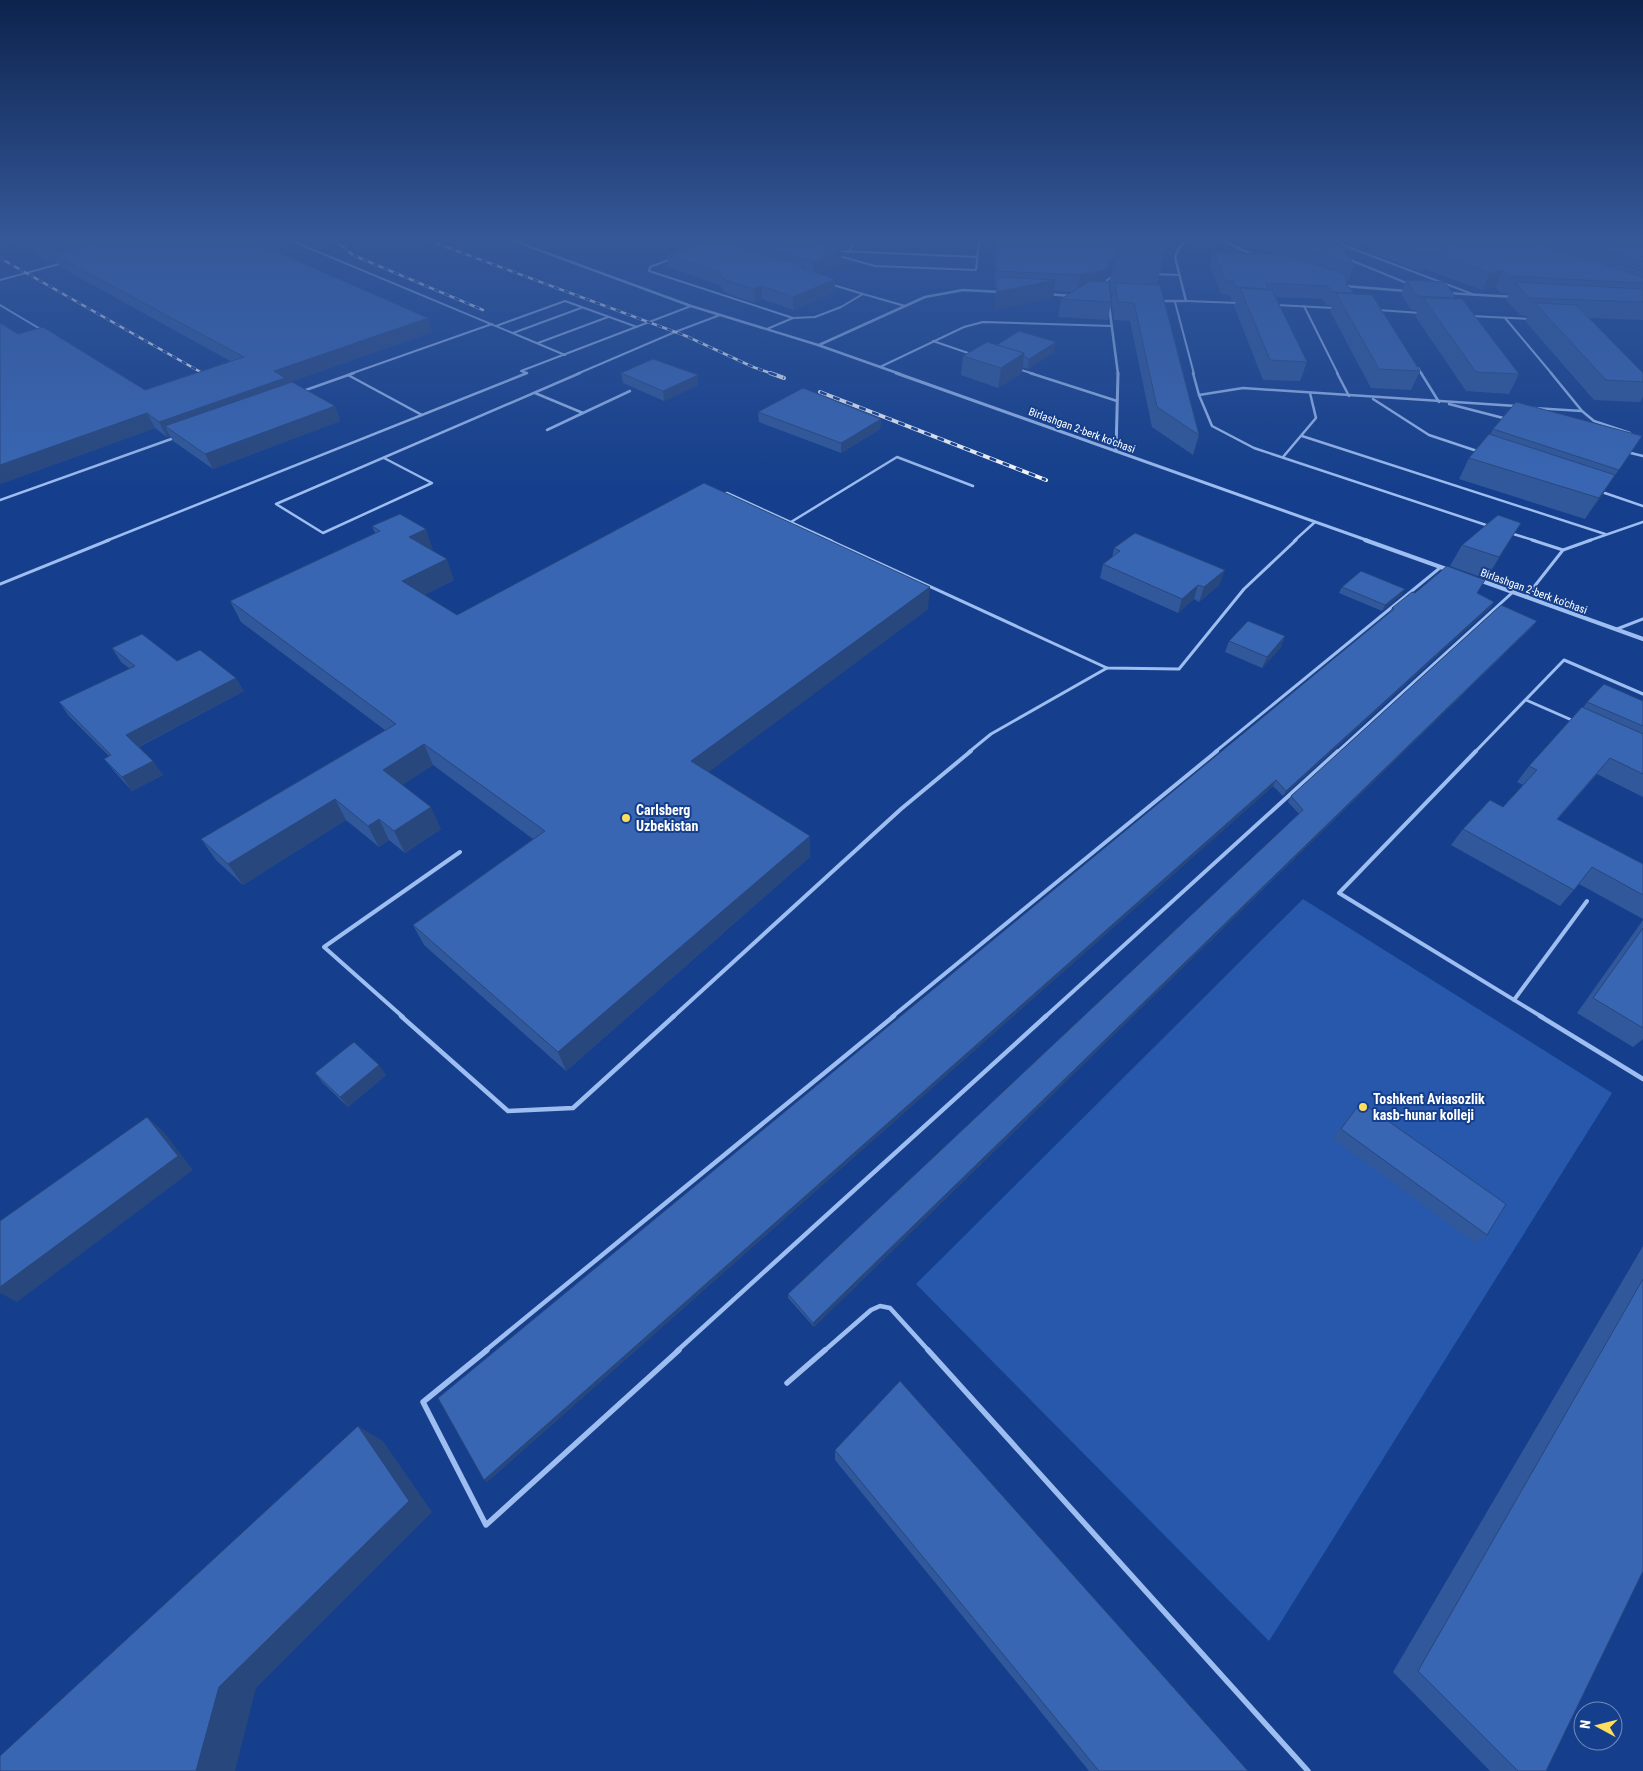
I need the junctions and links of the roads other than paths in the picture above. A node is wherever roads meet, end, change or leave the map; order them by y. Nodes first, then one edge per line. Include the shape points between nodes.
1 (31, 324) edge
2 (491, 324) edge
3 (498, 324) edge
4 (538, 324) edge
5 (590, 324) edge
6 (626, 324) edge
7 (648, 324) edge
8 (697, 324) edge
9 (749, 324) edge
10 (780, 324) edge
11 (866, 324) edge
12 (975, 324) edge
13 (1036, 324) edge
14 (1181, 324) edge
15 (1313, 324) edge
16 (1510, 324) edge
17 (494, 325) junction
18 (1112, 326) joint
19 (637, 328) junction
20 (767, 329) junction
21 (42, 330) edge
22 (513, 333) junction
23 (933, 342) junction
24 (538, 343) junction
25 (818, 345) junction
26 (565, 355) junction
27 (979, 356) edge
28 (880, 367) junction
29 (1016, 368) edge
30 (1418, 368) edge
31 (348, 375) junction
32 (630, 391) edge
33 (301, 392) edge
34 (535, 393) junction
35 (1310, 393) junction
36 (1199, 395) junction
37 (1349, 396) junction
38 (1372, 398) junction
39 (1117, 401) junction
40 (1438, 401) junction
41 (1516, 406) edge
42 (1526, 407) edge
43 (1582, 411) junction
44 (583, 413) junction
45 (422, 415) junction
46 (1511, 420) edge
47 (547, 430) dead end
48 (1635, 434) edge
49 (179, 436) edge
50 (1302, 436) junction
51 (1116, 451) junction
52 (1624, 451) edge
53 (1485, 453) edge
54 (1643, 456) edge
55 (1283, 457) junction
56 (384, 458) junction
57 (972, 486) dead end
58 (1596, 491) edge
59 (719, 494) edge
60 (0, 500) edge
61 (1643, 506) edge
62 (791, 522) junction
63 (1315, 522) junction
64 (1643, 522) edge
65 (1497, 528) edge
66 (1507, 531) edge
67 (1605, 534) junction
68 (1563, 550) junction
69 (1441, 567) junction
70 (1450, 570) edge
71 (1477, 580) edge
72 (0, 584) edge
73 (1513, 592) junction
74 (1526, 597) junction
75 (1643, 619) edge
76 (1617, 629) junction
77 (1643, 638) edge
78 (1107, 668) junction
79 (1643, 694) edge
80 (1526, 700) junction
81 (1580, 724) edge
82 (460, 852) dead end
83 (1588, 901) dead end
84 (1514, 1000) junction
85 (1643, 1079) edge
86 (787, 1384) dead end
87 (1308, 1771) edge

1 - 21 lane
2 - 17 lane
3 - 17 lane
4 - 22 lane
5 - 24 lane
6 - 19 lane
7 - 19 lane
8 - 34 lane
9 - 20 street, Birlashgan 2-berk ko'chasi
10 - 20 lane
11 - 25 street
12 - 23 lane
13 - 18 lane
14 - 36 lane
15 - 37 lane
16 - 43 lane
17 - 22 lane
17 - 31 lane
18 - 39 street via 1118,372
19 - 26 lane
20 - 25 street, Birlashgan 2-berk ko'chasi
22 - 24 lane
23 - 27 lane
23 - 28 lane
24 - 26 lane
25 - 28 street, Birlashgan 2-berk ko'chasi
26 - 45 lane
28 - 51 street, Birlashgan 2-berk ko'chasi
29 - 39 lane
30 - 40 lane
31 - 33 lane
31 - 45 lane
32 - 44 lane
34 - 44 lane
34 - 56 lane
35 - 36 lane via 1243,388
35 - 37 lane
35 - 50 lane via 1316,418
36 - 55 lane via 1212,426 1254,448
37 - 38 lane
38 - 40 lane
38 - 53 lane via 1429,435
39 - 51 street
40 - 41 lane
40 - 46 lane
42 - 43 lane
43 - 48 lane via 1594,421
44 - 47 lane
45 - 72 lane
49 - 60 lane
50 - 55 lane
50 - 67 lane
51 - 63 street, Birlashgan 2-berk ko'chasi
52 - 54 lane
55 - 65 lane
56 - 56 lane via 339,477 276,504 323,533 432,483
57 - 62 lane via 897,458
58 - 61 lane
59 - 62 lane via 727,493
62 - 78 lane
63 - 69 street, Birlashgan 2-berk ko'chasi
63 - 78 lane via 1244,589 1179,669
64 - 67 lane
66 - 68 lane
67 - 68 lane
68 - 74 lane
69 - 70 street, Birlashgan 2-berk ko'chasi
69 - 73 lane via 423,1402 486,1525
71 - 73 street, Birlashgan 2-berk ko'chasi
73 - 74 street, Birlashgan 2-berk ko'chasi
74 - 76 street, Birlashgan 2-berk ko'chasi
75 - 76 lane
76 - 77 street, Birlashgan 2-berk ko'chasi
78 - 82 lane via 991,734 901,809 573,1108 508,1111 324,947
79 - 80 lane via 1564,660
80 - 81 lane
80 - 84 lane via 1339,893
83 - 84 lane
84 - 85 lane
86 - 87 lane via 871,1310 880,1306 890,1308

